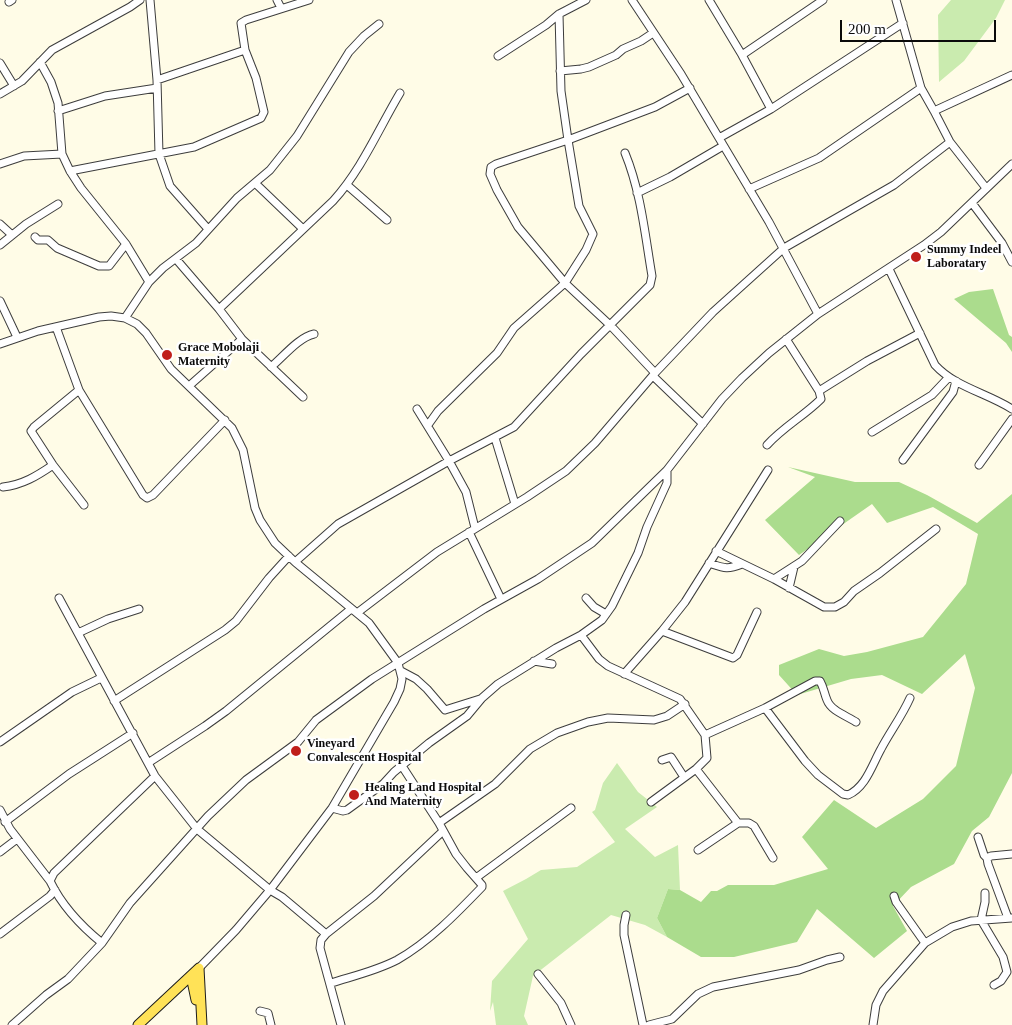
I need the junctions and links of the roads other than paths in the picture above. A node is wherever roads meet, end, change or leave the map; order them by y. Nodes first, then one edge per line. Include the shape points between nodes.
1 (140, 0) edge
2 (150, 0) edge
3 (277, 0) edge
4 (309, 0) edge
5 (586, 0) edge
6 (632, 0) edge
7 (709, 0) edge
8 (823, 0) edge
9 (896, 0) edge
10 (281, 8) junction
11 (559, 14) junction
12 (903, 22) junction
13 (379, 24) dead end
14 (653, 33) junction
15 (245, 50) junction
16 (742, 55) junction
17 (498, 56) dead end
18 (40, 62) junction
19 (0, 63) edge
20 (560, 71) junction
21 (1012, 75) edge
22 (157, 84) junction
23 (14, 86) junction
24 (690, 88) junction
25 (922, 88) junction
26 (400, 93) dead end
27 (0, 94) edge
28 (771, 109) junction
29 (58, 111) junction
30 (934, 111) junction
31 (718, 138) junction
32 (568, 140) junction
33 (950, 142) junction
34 (723, 146) junction
35 (625, 153) dead end
36 (62, 154) junction
37 (159, 154) junction
38 (0, 164) edge
39 (1012, 164) edge
40 (70, 171) junction
41 (255, 183) junction
42 (348, 185) junction
43 (986, 188) junction
44 (749, 189) junction
45 (637, 193) junction
46 (972, 203) junction
47 (58, 204) dead end
48 (388, 220) dead end
49 (0, 224) edge
50 (208, 229) junction
51 (303, 229) junction
52 (12, 235) junction
53 (35, 237) dead end
54 (126, 244) junction
55 (0, 245) edge
56 (784, 248) junction
57 (1011, 257) edge
58 (176, 259) junction
59 (890, 269) junction
60 (149, 282) junction
61 (565, 283) junction
62 (0, 301) edge
63 (219, 309) junction
64 (818, 314) junction
65 (125, 318) junction
66 (56, 326) junction
67 (611, 326) junction
68 (920, 333) junction
69 (314, 334) dead end
70 (18, 337) junction
71 (242, 339) junction
72 (786, 339) junction
73 (0, 344) edge
74 (271, 367) junction
75 (654, 374) junction
76 (949, 377) junction
77 (956, 382) junction
78 (189, 386) junction
79 (79, 390) junction
80 (819, 390) junction
81 (302, 397) dead end
82 (417, 409) dead end
83 (1012, 409) edge
84 (1012, 419) edge
85 (225, 420) junction
86 (702, 424) junction
87 (428, 425) junction
88 (872, 432) dead end
89 (495, 438) junction
90 (767, 445) dead end
91 (903, 460) dead end
92 (450, 461) junction
93 (53, 465) junction
94 (979, 465) dead end
95 (667, 470) junction
96 (768, 470) dead end
97 (3, 487) dead end
98 (515, 504) junction
99 (84, 505) dead end
100 (840, 521) dead end
101 (936, 529) dead end
102 (472, 530) junction
103 (716, 552) junction
104 (289, 556) junction
105 (295, 562) junction
106 (709, 563) junction
107 (742, 564) junction
108 (794, 568) junction
109 (774, 579) junction
110 (789, 588) junction
111 (59, 598) dead end
112 (586, 598) dead end
113 (501, 599) junction
114 (139, 609) dead end
115 (354, 611) junction
116 (757, 612) dead end
117 (606, 614) junction
118 (662, 631) junction
119 (78, 633) junction
120 (581, 635) junction
121 (534, 661) junction
122 (552, 664) dead end
123 (400, 667) junction
124 (624, 674) junction
125 (101, 678) junction
126 (482, 698) junction
127 (910, 698) dead end
128 (114, 701) junction
129 (685, 704) junction
130 (765, 708) junction
131 (856, 722) dead end
132 (133, 733) junction
133 (706, 735) junction
134 (0, 742) edge
135 (662, 760) dead end
136 (148, 763) junction
137 (402, 766) junction
138 (696, 769) junction
139 (155, 776) junction
140 (684, 777) junction
141 (651, 802) dead end
142 (332, 808) junction
143 (571, 808) dead end
144 (0, 810) edge
145 (5, 822) junction
146 (738, 823) junction
147 (439, 824) junction
148 (197, 829) junction
149 (443, 831) junction
150 (978, 837) dead end
151 (17, 839) junction
152 (698, 850) dead end
153 (0, 852) edge
154 (1012, 854) edge
155 (773, 858) dead end
156 (987, 858) junction
157 (476, 878) junction
158 (50, 881) junction
159 (55, 890) junction
160 (270, 890) junction
161 (984, 893) dead end
162 (894, 896) dead end
163 (626, 915) dead end
164 (1010, 918) edge
165 (981, 920) junction
166 (0, 934) edge
167 (326, 934) junction
168 (102, 943) junction
169 (926, 943) junction
170 (840, 957) dead end
171 (199, 968) junction
172 (538, 974) dead end
173 (191, 976) junction
174 (331, 983) junction
175 (994, 985) dead end
176 (180, 987) junction
177 (195, 990) junction
178 (260, 1011) dead end
179 (674, 1022) edge
180 (12, 1025) edge
181 (138, 1025) edge
182 (198, 1025) edge
183 (202, 1025) edge
184 (271, 1025) edge
185 (341, 1025) edge
186 (571, 1025) edge
187 (643, 1025) edge
188 (649, 1025) edge
189 (873, 1025) edge

1 - 18 street via 52,50
2 - 22 street
3 - 10 street
4 - 10 street
5 - 11 street
6 - 14 street
7 - 16 street
8 - 16 street
9 - 12 street
10 - 15 street via 241,23
11 - 17 street
11 - 20 street
12 - 25 street
12 - 28 street
13 - 41 street via 349,52 296,136 270,170
14 - 20 street via 589,67
14 - 24 street
15 - 22 street
15 - 37 street via 264,112 261,118 202,144
16 - 28 street
18 - 23 street via 32,73
18 - 29 street via 51,82
19 - 23 street
20 - 32 street
21 - 30 street
22 - 29 street
22 - 37 street
23 - 27 street
24 - 31 street
24 - 32 street via 655,107
25 - 30 street
25 - 44 street via 819,158
26 - 42 street
28 - 31 street
29 - 36 street
30 - 33 street
31 - 34 street
32 - 61 street via 579,206 593,234
32 - 61 street via 496,164 491,167 490,174 514,222
33 - 43 street
33 - 56 street via 894,185
34 - 44 street
34 - 45 street
35 - 45 street
36 - 38 street via 24,156
36 - 40 street
37 - 40 street
37 - 50 street via 170,186
39 - 43 street
40 - 54 street
41 - 50 street
41 - 51 street
42 - 48 street
42 - 51 street
43 - 46 street
44 - 56 street
45 - 67 street via 652,281
46 - 57 street
46 - 59 street via 941,232
47 - 52 street
49 - 52 street
50 - 58 street
51 - 63 street
52 - 55 street
53 - 54 street via 48,240 58,248 99,266 109,266
54 - 60 street
56 - 64 street
56 - 75 street via 713,312
58 - 60 street
58 - 63 street
59 - 64 street
59 - 68 street
60 - 65 street
61 - 67 street
61 - 87 street via 514,328 497,353
62 - 70 street
63 - 71 street
64 - 72 street
65 - 66 street via 99,317
65 - 78 street via 146,333 171,369
66 - 70 street
66 - 79 street
67 - 75 street
67 - 89 street via 514,427
68 - 76 street via 935,364
68 - 80 street
69 - 74 street via 299,341
70 - 73 street
71 - 74 street
71 - 78 street
72 - 80 street
72 - 86 street via 742,378
74 - 81 street
75 - 86 street
75 - 98 street via 583,456
76 - 77 street
76 - 88 street via 932,394
77 - 83 street
77 - 91 street via 953,392
78 - 85 street
79 - 85 street via 147,498
79 - 93 street via 31,431
80 - 90 street via 821,399 778,432
82 - 87 street
84 - 94 street
85 - 104 street via 239,438 255,508 267,533
86 - 95 street
87 - 92 street
89 - 92 street
89 - 98 street
92 - 102 street via 466,492
92 - 105 street via 338,524
93 - 97 street via 33,478
93 - 99 street
95 - 113 street via 592,543
95 - 117 street via 667,483 635,559
96 - 103 street
98 - 102 street
100 - 108 street
101 - 110 street via 834,607 824,607
102 - 113 street
102 - 115 street
103 - 106 street
103 - 107 street
104 - 105 street
104 - 128 street via 236,621
105 - 115 street
106 - 107 street via 730,569
106 - 118 street
107 - 109 street
108 - 109 street
108 - 110 street
109 - 110 street
111 - 119 street
112 - 117 street
113 - 123 street
114 - 119 street
115 - 123 street via 376,631
115 - 136 street via 226,711
116 - 118 street via 733,658
117 - 120 street
118 - 124 street
119 - 125 street
120 - 121 street
120 - 124 street via 599,659
121 - 122 street
121 - 126 street
123 - 126 street via 446,710
123 - 142 street via 402,679 394,702
123 - 148 street via 372,679 316,720 298,742 246,780
124 - 129 street via 674,695
125 - 128 street
125 - 134 street via 72,692
126 - 137 street via 462,720
127 - 130 street via 870,772 848,796 805,761
128 - 132 street
129 - 133 street
129 - 147 street via 654,720 608,718 557,733 530,749 495,784
130 - 131 street via 811,682 820,681 826,699 834,709
130 - 133 street
132 - 136 street
132 - 145 street
133 - 138 street via 707,758
135 - 140 street via 671,757
136 - 139 street
137 - 142 street via 347,810
137 - 147 street
138 - 140 street
138 - 146 street
139 - 148 street
139 - 158 street via 54,872
140 - 141 street
142 - 160 street
143 - 157 street
144 - 145 street
145 - 151 street
146 - 152 street
146 - 155 street via 754,826
147 - 149 street
148 - 160 street
148 - 168 street via 130,903
149 - 157 street via 456,854
149 - 167 street via 374,896
150 - 156 street
151 - 153 street
151 - 158 street
154 - 156 street
156 - 164 street
157 - 174 street via 482,888 416,948 379,968
158 - 159 street
159 - 166 street
159 - 168 street via 75,919
160 - 167 street
160 - 171 street
161 - 165 street
162 - 169 street
163 - 187 street via 624,935
164 - 165 street
165 - 169 street via 952,927
165 - 175 street via 1007,972 1002,981
167 - 174 street via 320,948
168 - 180 street via 68,979
169 - 189 street via 883,991 876,1005
170 - 179 street via 799,970 713,987 698,994
171 - 173 main road
171 - 183 main road
172 - 186 street via 561,1003
173 - 176 main road
173 - 177 main road
174 - 185 street
176 - 177 main road
176 - 181 main road
177 - 182 main road
178 - 184 street via 268,1013
179 - 188 street

